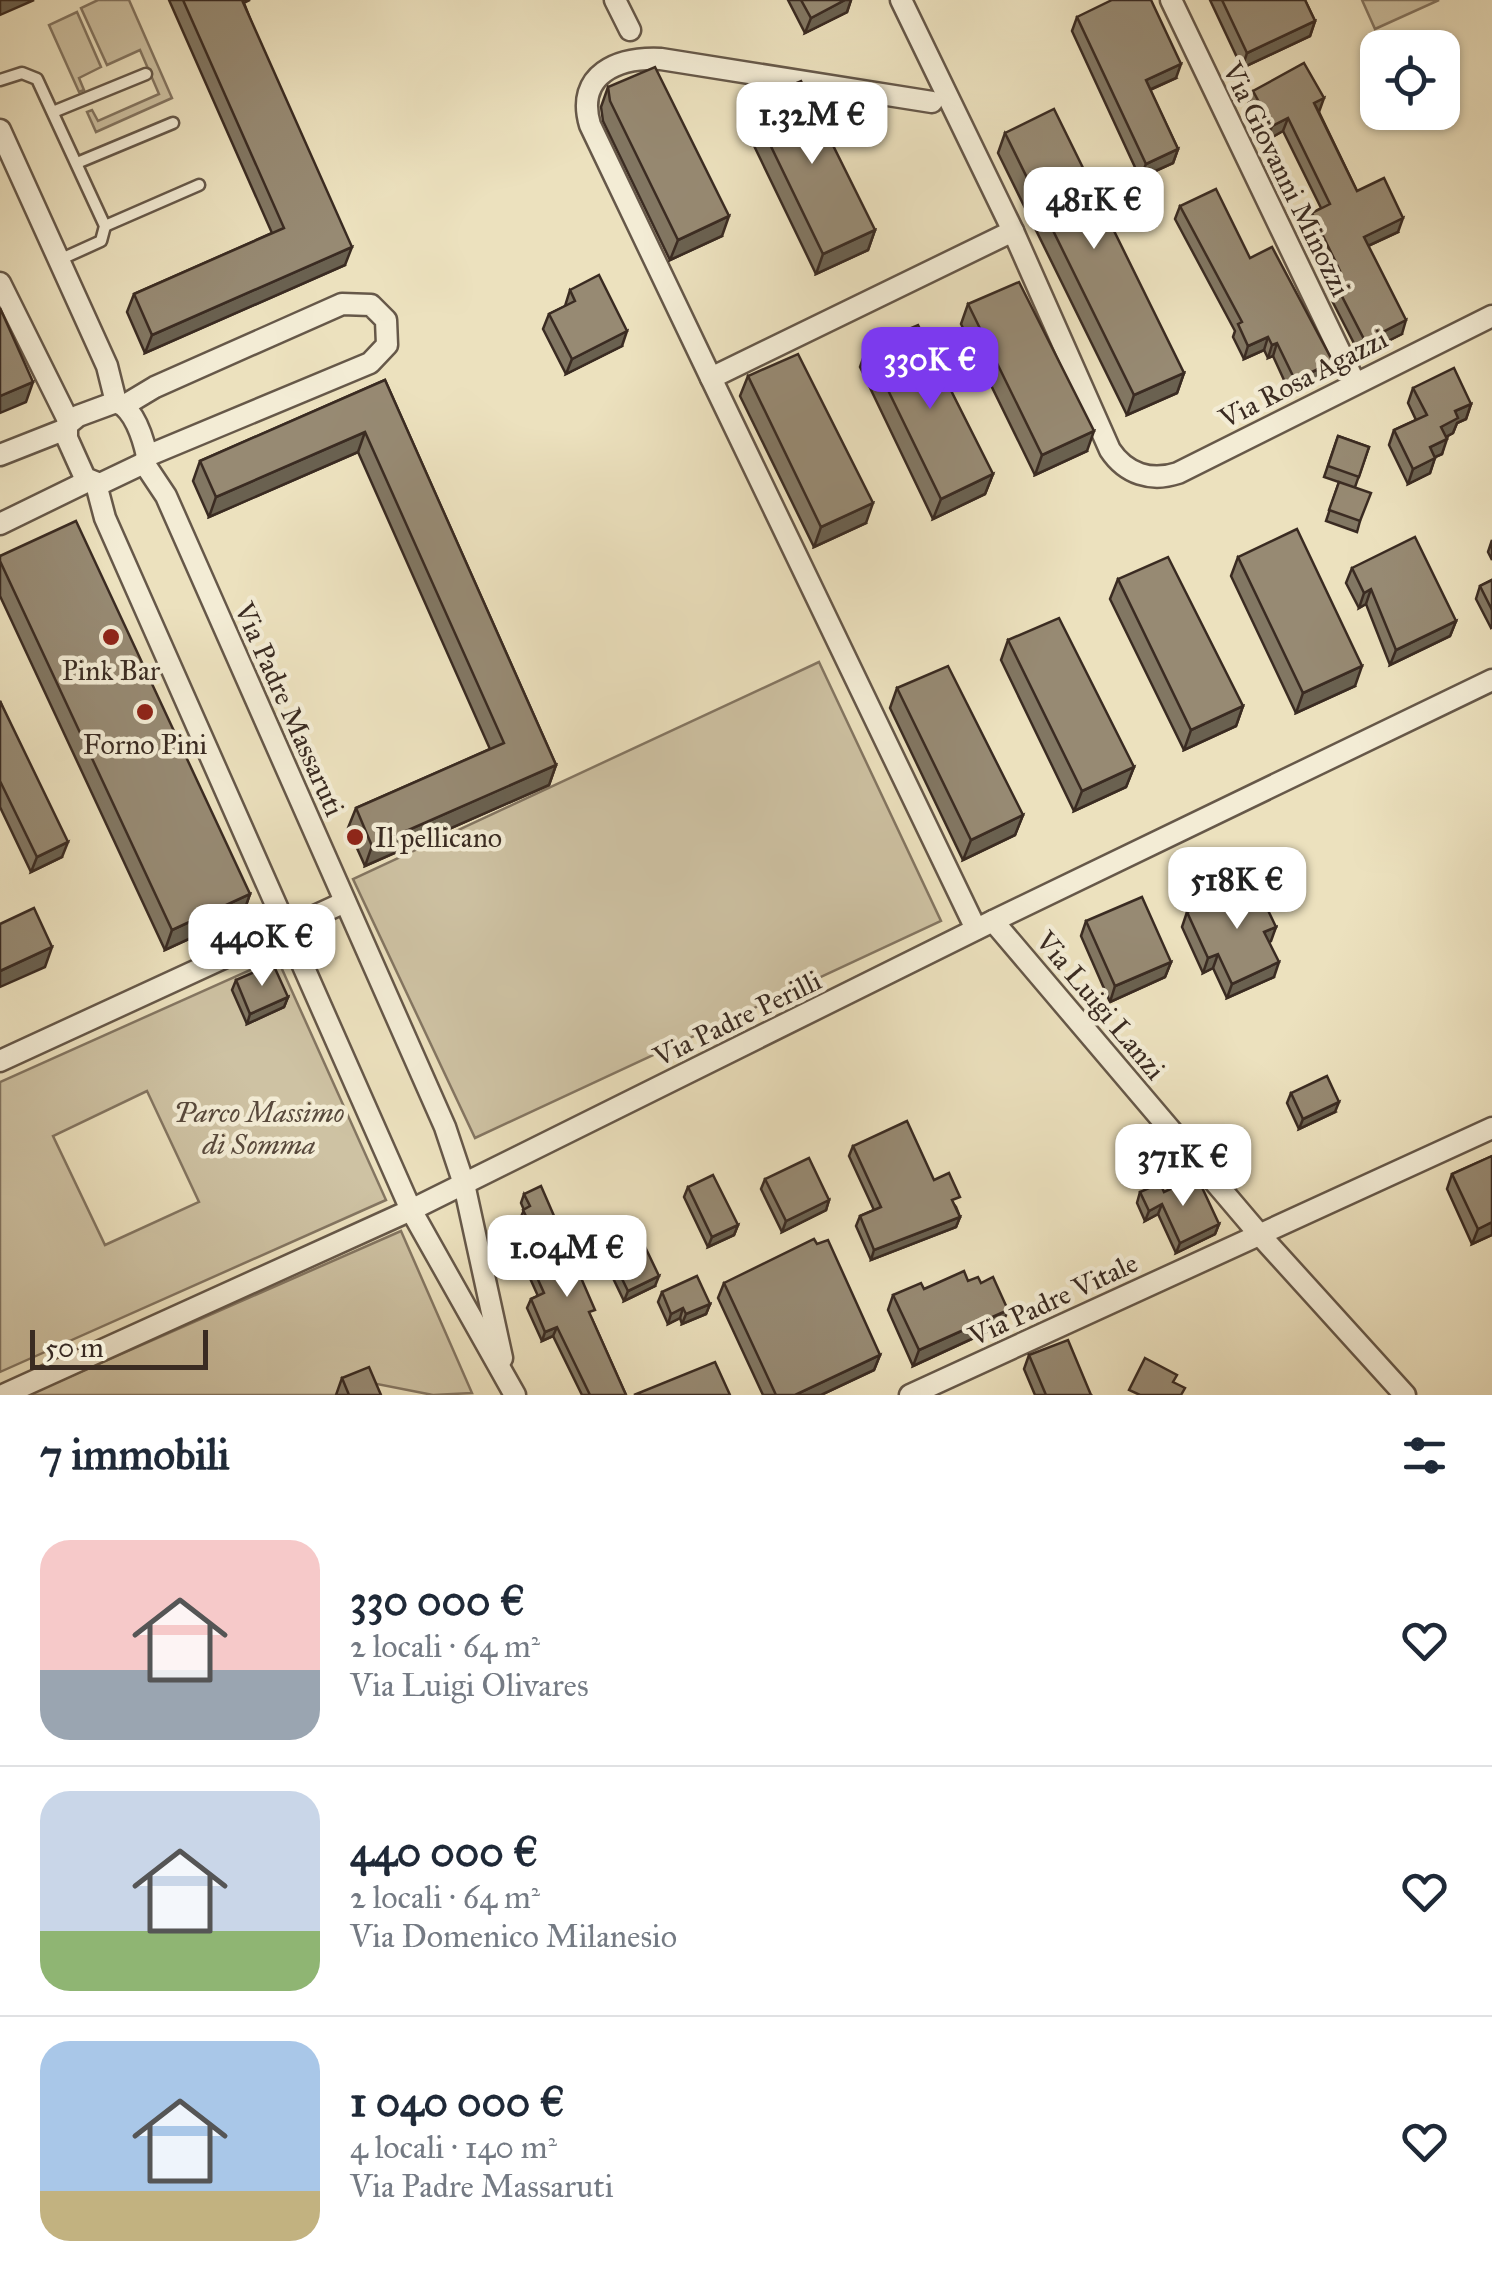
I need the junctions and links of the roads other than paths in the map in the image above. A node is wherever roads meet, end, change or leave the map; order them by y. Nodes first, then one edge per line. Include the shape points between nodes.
1 (615, 0) edge
2 (901, 0) edge
3 (1171, 0) edge
4 (630, 30) dead end
5 (146, 74) dead end
6 (0, 80) edge
7 (932, 102) dead end
8 (53, 112) junction
9 (173, 123) dead end
10 (0, 130) edge
11 (76, 163) junction
12 (198, 185) dead end
13 (105, 226) junction
14 (1013, 231) junction
15 (59, 260) junction
16 (0, 283) edge
17 (1492, 316) edge
18 (711, 378) junction
19 (1354, 382) junction
20 (124, 407) junction
21 (70, 426) junction
22 (145, 454) junction
23 (0, 455) edge
24 (93, 479) junction
25 (0, 524) edge
26 (1492, 680) edge
27 (345, 902) junction
28 (985, 925) junction
29 (286, 930) junction
30 (0, 1061) edge
31 (1492, 1128) edge
32 (464, 1184) junction
33 (411, 1210) junction
34 (1258, 1234) junction
35 (511, 1387) edge
36 (3, 1395) edge
37 (910, 1395) edge
38 (1406, 1395) edge

1 - 4 street
2 - 14 street
3 - 19 street, Via Giovanni Minozzi
5 - 8 lane
6 - 8 lane via 30,74
7 - 18 street, Via Luigi Lanzi via 661,60 623,61 592,82 590,124
8 - 11 lane
9 - 11 lane
10 - 15 street, Via Padre Massaruti
11 - 13 lane
12 - 13 lane
13 - 15 lane via 102,242
14 - 18 street
14 - 19 street, Via Rosa Agazzi via 1110,450 1135,473 1156,478 1178,472
15 - 20 street, Via Padre Massaruti
16 - 21 street, Via Padre Massaruti
17 - 19 street, Via Rosa Agazzi
18 - 28 street, Via Luigi Lanzi
20 - 21 street
20 - 22 street, Via Padre Massaruti
20 - 22 street via 154,386 342,304 371,305 386,320 387,345 370,363
21 - 23 street
21 - 24 street, Via Padre Massaruti
22 - 24 street
22 - 27 street, Via Padre Massaruti
24 - 25 street
24 - 29 street, Via Padre Massaruti
26 - 28 street, Via Padre Perilli
27 - 29 street
27 - 32 street, Via Padre Massaruti
28 - 32 street, Via Padre Perilli
28 - 34 street, Via Luigi Lanzi
29 - 30 street
29 - 33 street, Via Padre Massaruti
31 - 34 street, Via Padre Vitale
32 - 33 street, Via Padre Perilli
32 - 35 street, Via Padre Massaruti
33 - 35 street, Via Padre Massaruti
33 - 36 street, Via Padre Perilli
34 - 37 street, Via Padre Vitale
34 - 38 street, Via Luigi Lanzi

